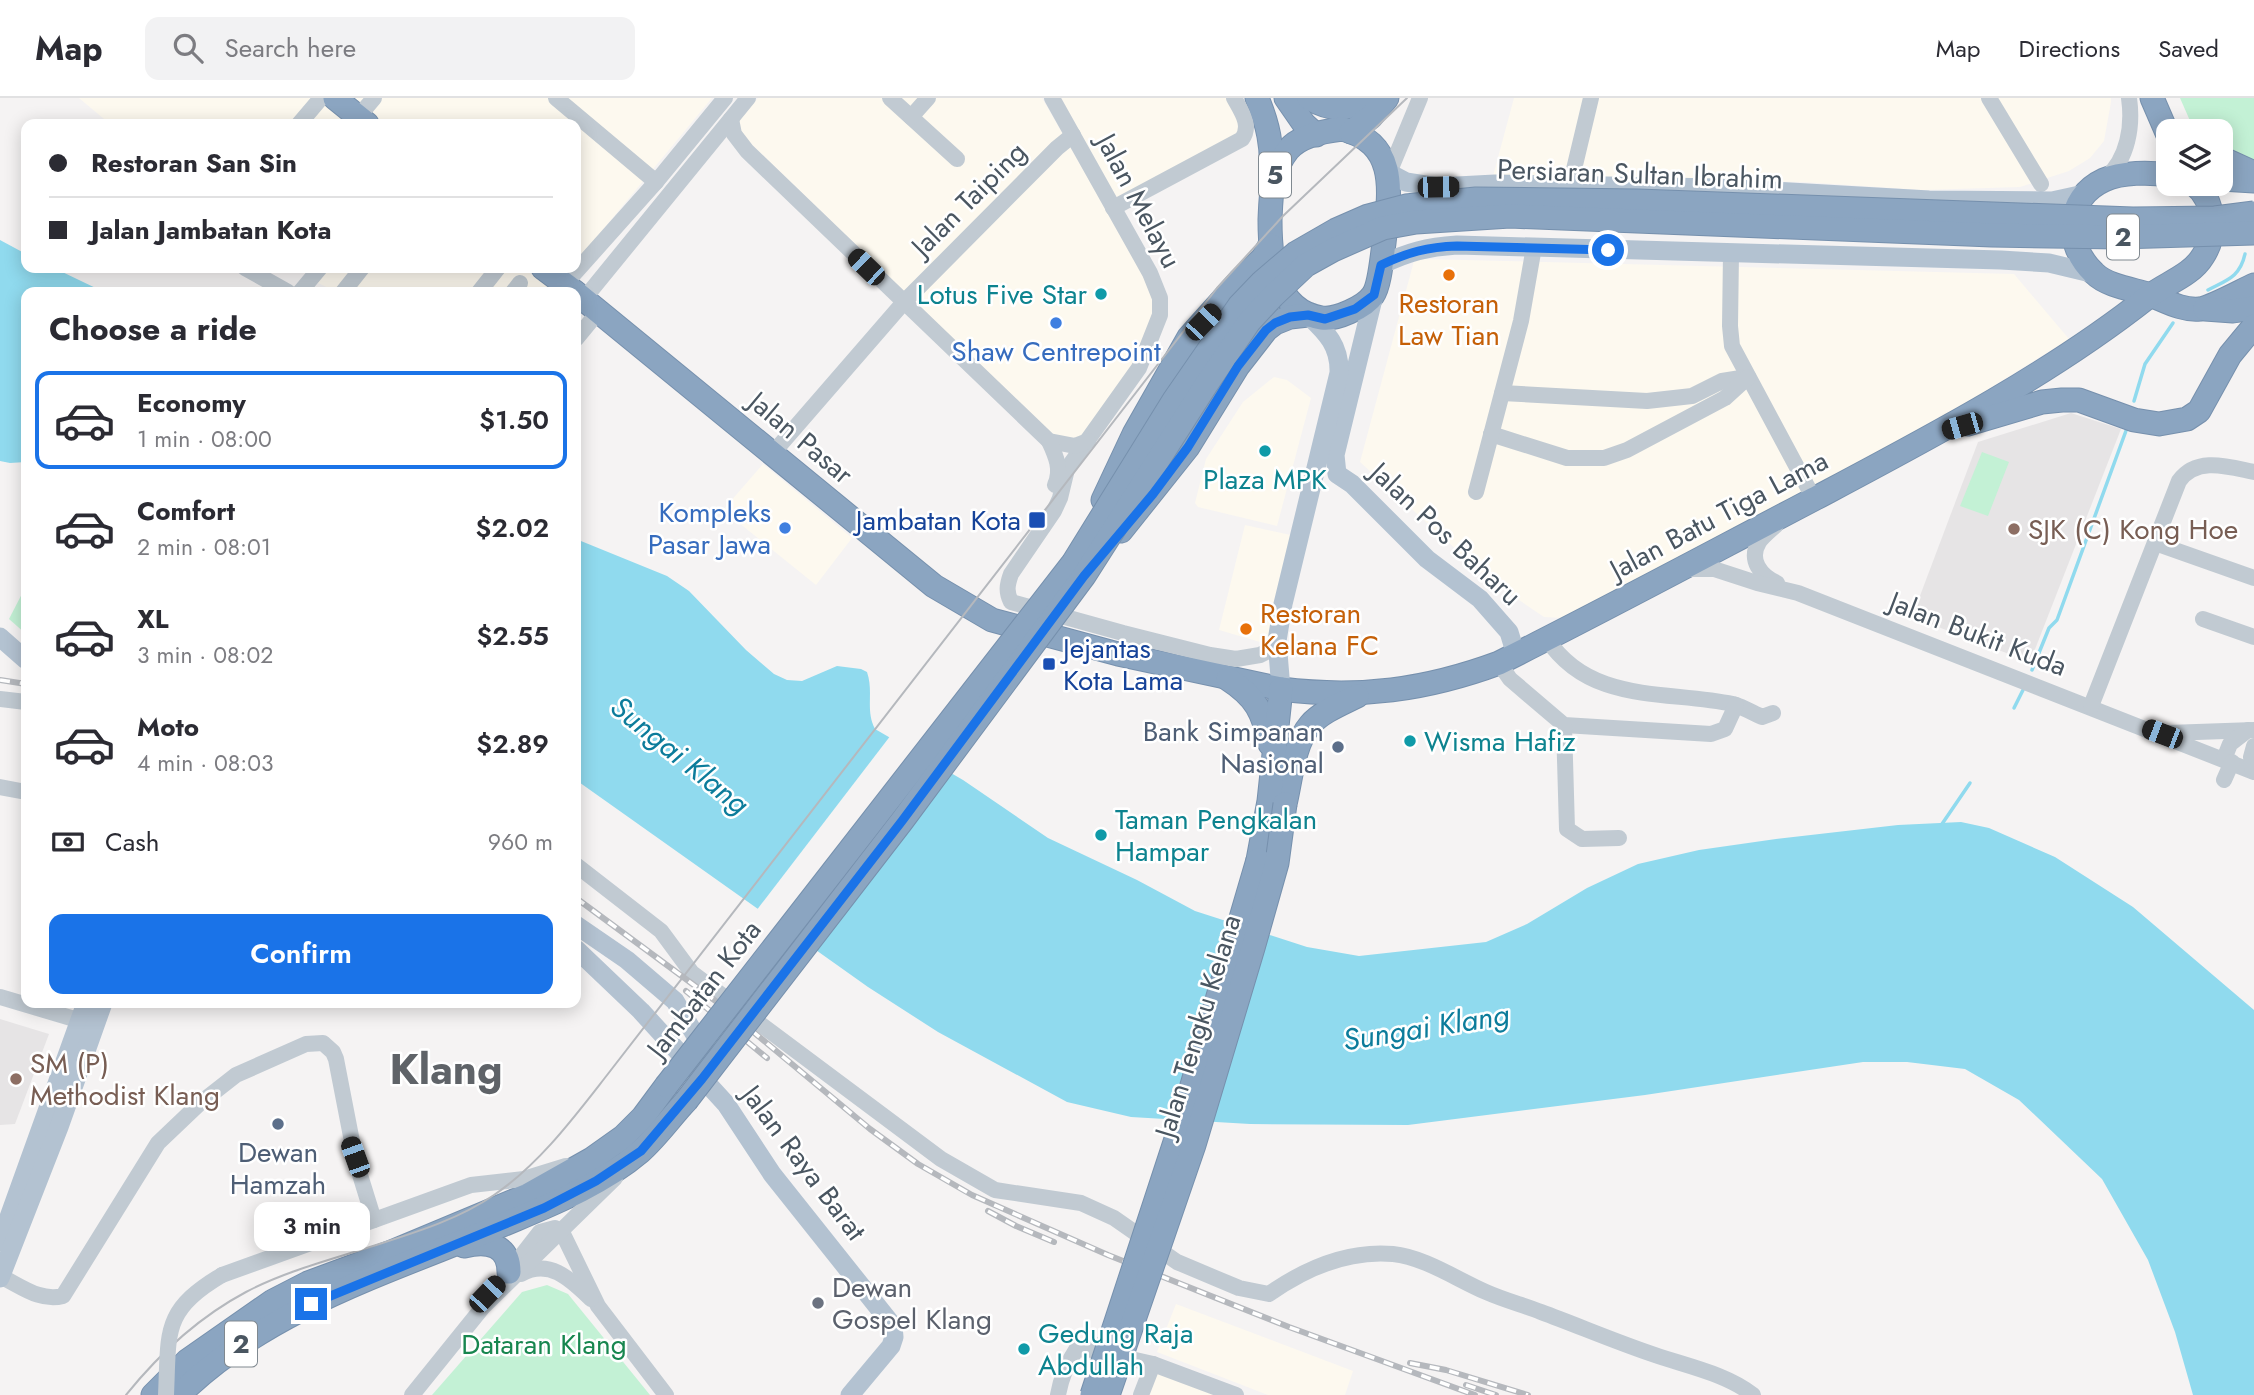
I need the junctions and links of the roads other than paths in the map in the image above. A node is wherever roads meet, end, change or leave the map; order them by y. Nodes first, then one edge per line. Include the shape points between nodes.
1 (321, 98) edge
2 (335, 98) edge
3 (374, 98) edge
4 (556, 98) edge
5 (724, 98) edge
6 (748, 98) edge
7 (890, 98) edge
8 (928, 98) edge
9 (1234, 98) edge
10 (1257, 98) edge
11 (1286, 98) edge
12 (1309, 98) edge
13 (1369, 98) edge
14 (1387, 98) edge
15 (1420, 98) edge
16 (1591, 98) edge
17 (1989, 98) edge
18 (2129, 98) edge
19 (2152, 98) edge
20 (2164, 98) edge
21 (1055, 99) edge
22 (911, 117) junction
23 (303, 119) edge
24 (360, 119) edge
25 (363, 119) edge
26 (730, 119) junction
27 (2161, 119) edge
28 (2177, 119) edge
29 (1351, 132) junction
30 (1073, 135) junction
31 (1316, 135) junction
32 (957, 159) dead end
33 (2233, 163) edge
34 (1389, 173) junction
35 (2254, 173) edge
36 (2156, 174) edge
37 (2105, 180) junction
38 (2233, 180) edge
39 (656, 181) junction
40 (2254, 181) edge
41 (2041, 184) dead end
42 (1271, 185) junction
43 (1570, 186) junction
44 (2084, 194) junction
45 (2204, 196) edge
46 (1978, 200) junction
47 (1113, 208) junction
48 (2254, 213) edge
49 (1995, 225) junction
50 (2254, 233) edge
51 (1270, 245) junction
52 (1534, 247) junction
53 (1731, 254) junction
54 (2001, 260) junction
55 (1381, 265) junction
56 (254, 273) edge
57 (316, 273) edge
58 (358, 273) edge
59 (494, 273) edge
60 (550, 273) edge
61 (2095, 274) junction
62 (2254, 285) edge
63 (279, 287) edge
64 (304, 287) edge
65 (347, 287) edge
66 (483, 287) edge
67 (568, 287) edge
68 (581, 294) edge
69 (581, 295) edge
70 (1374, 295) junction
71 (2151, 295) junction
72 (581, 297) edge
73 (904, 302) junction
74 (2254, 308) edge
75 (2200, 309) junction
76 (1308, 315) junction
77 (2254, 326) edge
78 (1748, 377) junction
79 (1502, 393) junction
80 (1942, 432) junction
81 (1491, 434) junction
82 (1088, 441) junction
83 (1049, 442) junction
84 (773, 453) junction
85 (2254, 472) edge
86 (1337, 474) junction
87 (1312, 483) junction
88 (1476, 492) dead end
89 (1814, 499) junction
90 (1788, 513) junction
91 (2155, 543) junction
92 (1079, 569) junction
93 (1678, 571) junction
94 (2254, 578) edge
95 (1798, 593) junction
96 (2203, 619) dead end
97 (1013, 624) junction
98 (2254, 636) edge
99 (0, 637) edge
100 (1546, 639) junction
101 (1277, 641) junction
102 (0, 645) edge
103 (21, 647) edge
104 (21, 656) edge
105 (1508, 659) junction
106 (1219, 674) junction
107 (1281, 689) junction
108 (1360, 694) junction
109 (0, 699) edge
110 (21, 701) edge
111 (1736, 705) junction
112 (2091, 706) junction
113 (1773, 713) dead end
114 (1564, 725) junction
115 (2251, 730) edge
116 (2162, 734) junction
117 (2254, 746) edge
118 (2228, 761) junction
119 (1273, 768) junction
120 (2253, 771) edge
121 (2224, 780) dead end
122 (0, 787) edge
123 (21, 791) edge
124 (1277, 803) junction
125 (1619, 838) dead end
126 (581, 869) edge
127 (581, 928) edge
128 (581, 954) edge
129 (0, 997) edge
130 (21, 1001) edge
131 (676, 1001) junction
132 (61, 1008) edge
133 (87, 1016) edge
134 (654, 1025) junction
135 (726, 1104) junction
136 (641, 1151) junction
137 (592, 1158) junction
138 (367, 1199) junction
139 (401, 1209) junction
140 (578, 1214) junction
141 (374, 1220) junction
142 (562, 1232) junction
143 (0, 1242) edge
144 (573, 1252) junction
145 (384, 1273) junction
146 (510, 1276) junction
147 (0, 1277) edge
148 (598, 1306) junction
149 (1153, 1364) junction
150 (153, 1395) edge
151 (166, 1395) edge
152 (179, 1395) edge
153 (412, 1395) edge
154 (666, 1395) edge
155 (850, 1395) edge
156 (1058, 1395) edge
157 (1091, 1395) edge
158 (1108, 1395) edge
159 (1141, 1395) edge
160 (1236, 1395) edge
161 (1753, 1395) edge

1 - 23 street
2 - 24 highway
3 - 25 street
4 - 39 street
5 - 39 street
6 - 26 street
7 - 22 street
8 - 22 street
9 - 47 street via 1246,121 1242,139
10 - 42 highway, 5 via 1273,152
11 - 31 highway, 5
12 - 13 highway via 1338,110
14 - 29 highway
15 - 34 street
16 - 43 street
17 - 41 street
18 - 37 street via 2132,116 2126,147
19 - 27 highway
20 - 28 highway
21 - 30 street, Jalan Melayu
22 - 32 street
26 - 69 street
26 - 73 street via 734,134 747,151
29 - 31 highway, 5 via 1342,129
29 - 34 highway via 1378,150
30 - 47 street, Jalan Melayu
30 - 73 street, Jalan Taiping
31 - 42 highway, 5 via 1288,150
33 - 35 highway
34 - 43 main road via 1438,187
34 - 55 highway
36 - 37 highway
37 - 44 highway
38 - 40 highway
39 - 68 street
42 - 51 highway, 5
43 - 46 main road
44 - 46 main road via 2052,201
44 - 61 highway via 2072,219 2073,239
45 - 71 highway, Jalan Batu Tiga Lama via 2213,229 2204,256 2191,271
46 - 54 main road via 2027,208 2042,218 2040,239 2034,247
47 - 82 street, Jalan Melayu via 1150,272 1160,298 1160,315 1139,368
48 - 49 highway, 2, bridge
49 - 50 highway, 2, bridge via 2120,237
49 - 92 highway, Persiaran Sultan Ibrahim / 2, bridge via 1638,201 1476,199 1406,206 1368,216 1297,253 1239,306 1174,400
51 - 76 highway, 5 via 1272,266 1283,292
51 - 92 highway, bridge via 1189,337 1134,434
52 - 53 main road
52 - 55 main road via 1436,246
52 - 79 street
53 - 54 main road
53 - 78 street via 1732,346
54 - 61 main road via 2049,263
55 - 70 highway
56 - 63 street
57 - 64 street
58 - 65 street
59 - 66 street
60 - 67 highway, Jalan Pasar
61 - 71 highway
62 - 75 highway
70 - 76 highway via 1341,316
70 - 86 main road, Jalan Pos Baharu via 1335,455
71 - 75 highway
71 - 80 highway, Jalan Batu Tiga Lama
72 - 84 highway, Jalan Pasar
73 - 83 street
73 - 84 street, Jalan Taiping
74 - 75 highway
76 - 87 main road via 1335,344 1339,362
76 - 92 highway, bridge via 1275,323 1258,341 1153,494
77 - 80 highway via 2230,355 2199,411 2187,419 2159,424 2078,400 2062,400
78 - 79 street via 1722,382 1692,396 1647,401
78 - 81 street via 1725,398 1604,458 1567,458
78 - 89 street
79 - 81 street
80 - 89 highway, Jalan Batu Tiga Lama
81 - 88 street
82 - 83 street via 1075,446
82 - 101 street, Jalan Melayu via 1067,469 1054,512 1011,574 1007,585 1011,603 1236,659 1261,655
83 - 97 street via 1059,477 1002,582 1000,595
84 - 97 highway, Jalan Pasar via 934,586 992,620
85 - 91 street via 2217,464 2185,473
86 - 87 main road
86 - 105 main road, Jalan Pos Baharu via 1427,559 1480,599 1509,632
87 - 101 main road
89 - 90 highway, Jalan Batu Tiga Lama
90 - 93 highway, Jalan Batu Tiga Lama
90 - 95 street via 1759,542 1757,567 1765,578
91 - 94 street
91 - 112 street
92 - 136 highway, Jambatan Kota / 2, bridge via 902,821
92 - 137 highway, Jambatan Kota / 2, bridge via 643,1117
93 - 95 street, Jalan Bukit Kuda via 1714,569
93 - 100 highway, Jalan Batu Tiga Lama
95 - 112 street, Jalan Bukit Kuda
96 - 98 street
97 - 106 highway, Jalan Pasar via 1118,654
99 - 104 main road, bridge
100 - 105 highway, Jalan Batu Tiga Lama
100 - 111 street via 1576,672 1612,688
101 - 107 main road
102 - 103 street
105 - 108 highway, Jalan Batu Tiga Lama via 1422,687
105 - 114 street via 1510,679
106 - 107 highway, Jalan Pasar
106 - 119 highway via 1257,704
107 - 108 highway, Jalan Batu Tiga Lama
107 - 119 highway, Jalan Tengku Kelana
108 - 124 highway, Jalan Tengku Kelana via 1309,725
109 - 110 street
111 - 113 street via 1762,718
111 - 114 street via 1725,729 1712,734
112 - 116 street, Jalan Bukit Kuda
114 - 125 street via 1567,829 1582,839
115 - 116 street
115 - 118 street via 2230,744
116 - 118 street, Jalan Bukit Kuda
117 - 120 street
118 - 120 street, Jalan Bukit Kuda
118 - 121 street
119 - 124 highway, Jalan Tengku Kelana
122 - 123 street
124 - 157 highway, Jalan Tengku Kelana, bridge via 1182,1119
124 - 158 highway, Jalan Tengku Kelana, bridge via 1277,863 1253,948 1194,1145
126 - 161 street via 661,931 692,973 941,1159 995,1190 1081,1203 1114,1218 1177,1262 1239,1288 1269,1294 1326,1262 1370,1253 1396,1254 1632,1348 1722,1378
127 - 131 main road
128 - 134 main road, Jalan Raya Barat
129 - 130 street
131 - 134 main road
131 - 135 main road via 701,1041
132 - 133 street
133 - 143 main road
133 - 147 main road via 59,1127
134 - 135 main road, Jalan Raya Barat
135 - 155 main road, Jalan Raya Barat via 772,1174 893,1326 891,1346
136 - 140 street
136 - 145 highway, 2 via 544,1208
137 - 139 street via 524,1179 471,1185
137 - 150 highway, 2 via 528,1195 273,1301 187,1361
138 - 139 street
138 - 141 street
138 - 147 street via 336,1059 326,1045 306,1044 236,1075 158,1143 64,1296 31,1293
139 - 141 street
140 - 142 street
140 - 144 street
141 - 151 street, bridge via 222,1275 201,1287 177,1313 169,1330
142 - 144 street
142 - 146 street via 555,1228 540,1232
144 - 148 street
145 - 146 highway via 468,1244 500,1248 509,1259
145 - 152 highway, 2 via 311,1304 247,1340
146 - 148 street via 534,1267 564,1274
146 - 153 street via 487,1294 483,1307
148 - 154 street
149 - 156 street via 1076,1350 1062,1375
149 - 159 street
149 - 160 street

